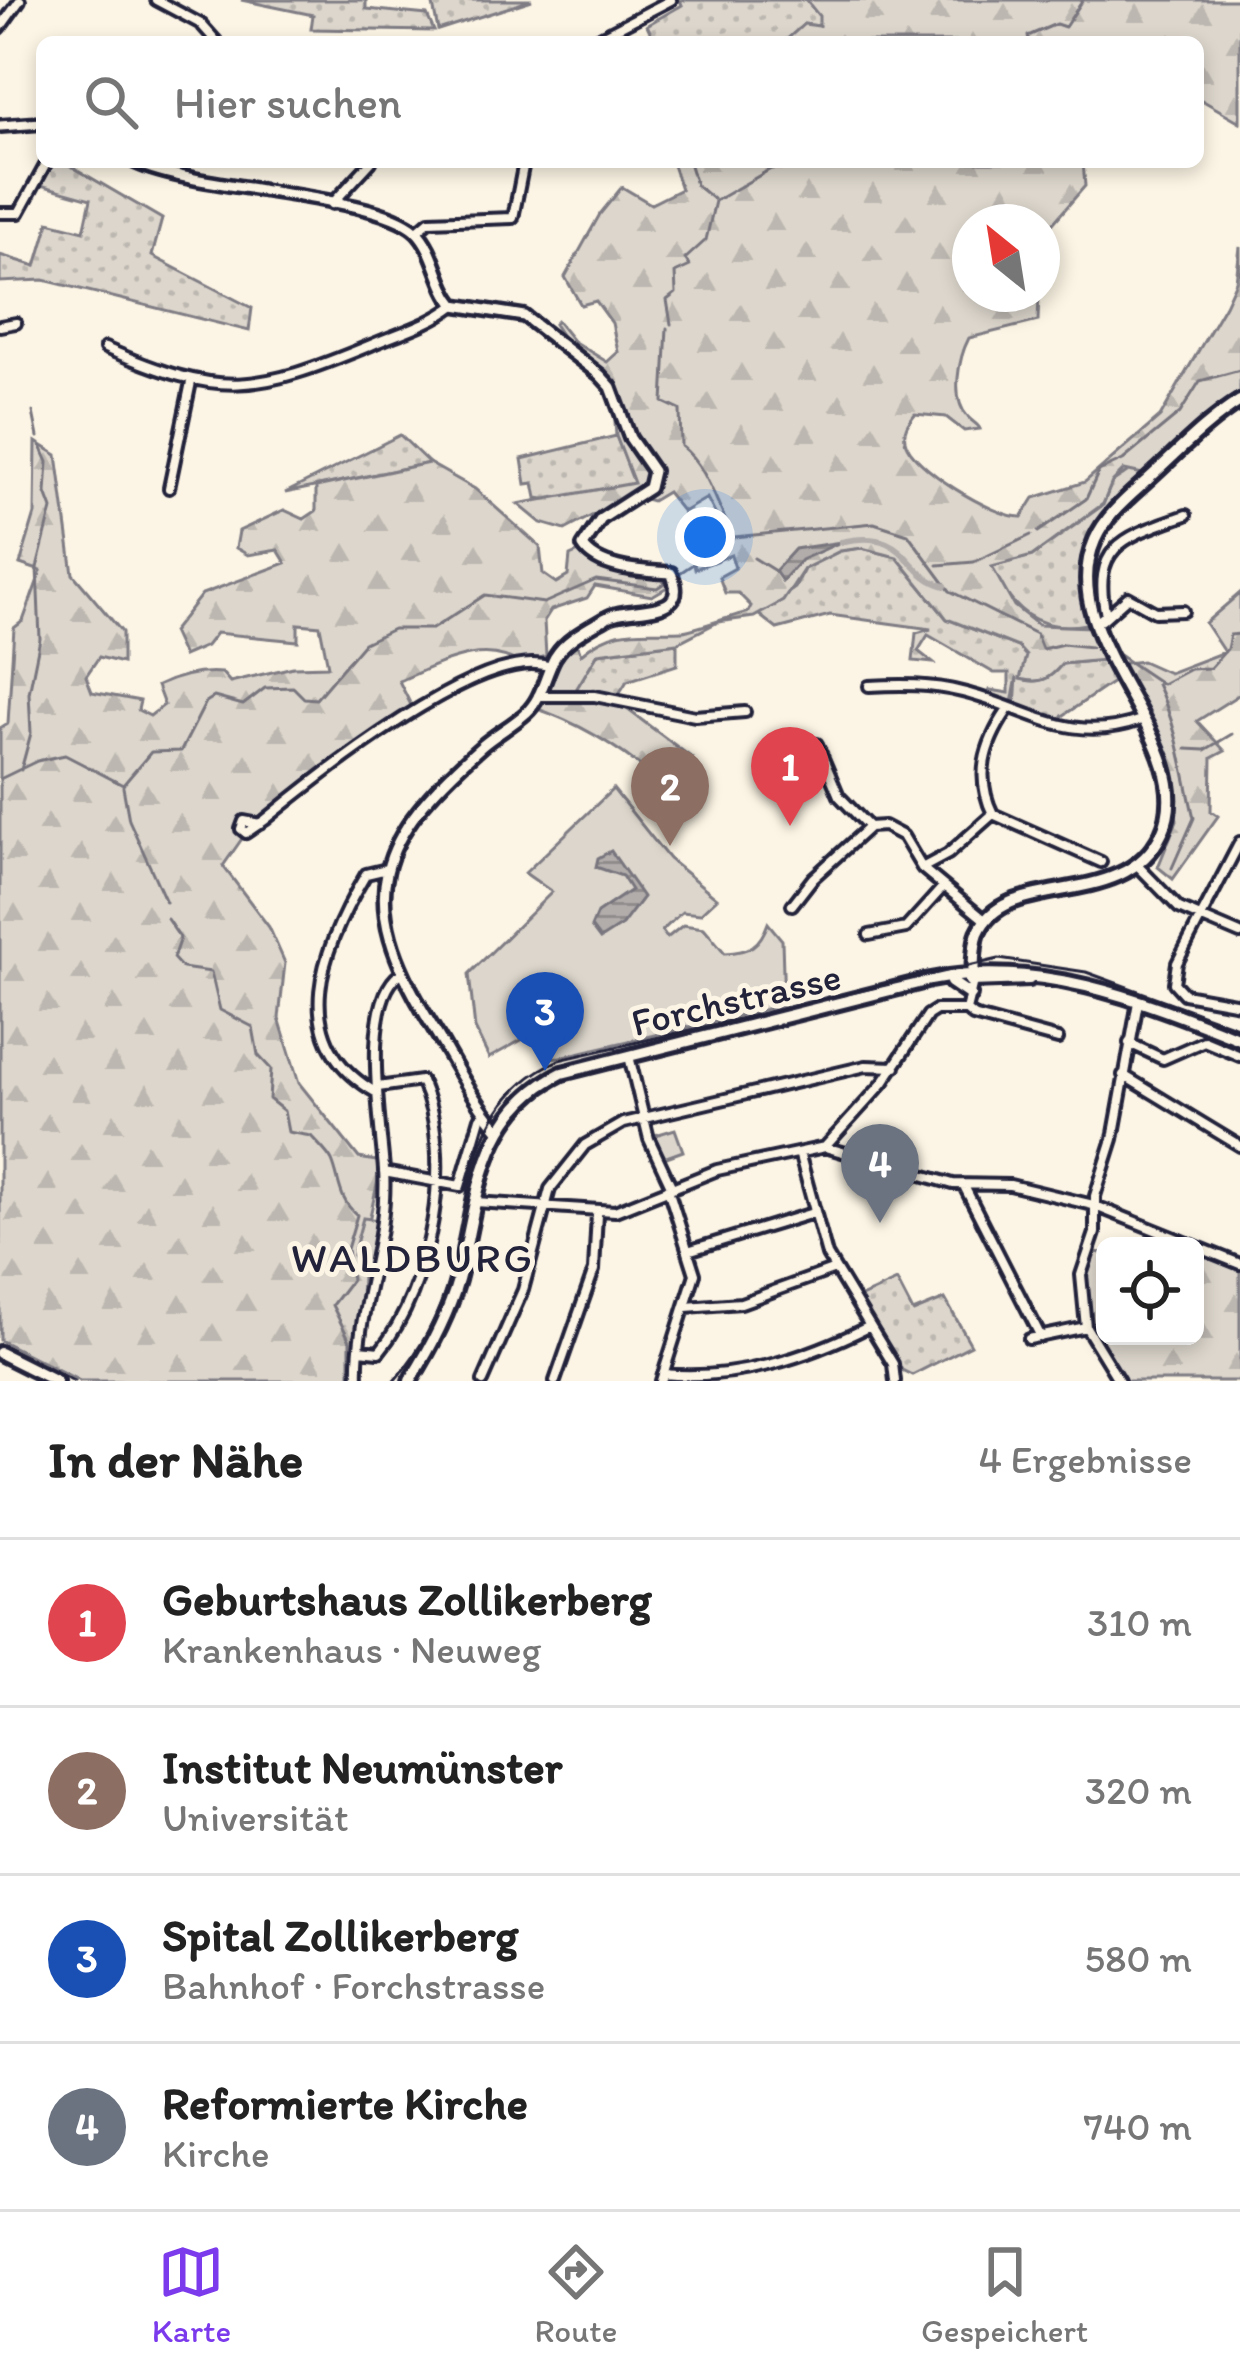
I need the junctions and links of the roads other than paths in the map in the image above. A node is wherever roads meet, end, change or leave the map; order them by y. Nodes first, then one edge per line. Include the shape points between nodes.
1 (20, 0) edge
2 (156, 0) edge
3 (671, 0) edge
4 (0, 28) edge
5 (212, 36) edge
6 (602, 36) edge
7 (36, 123) edge
8 (0, 126) edge
9 (44, 168) edge
10 (151, 168) edge
11 (365, 168) edge
12 (523, 168) edge
13 (332, 204) junction
14 (0, 213) edge
15 (416, 232) junction
16 (454, 305) junction
17 (16, 323) dead end
18 (0, 326) edge
19 (105, 348) dead end
20 (191, 382) junction
21 (1240, 401) edge
22 (169, 488) dead end
23 (1186, 515) dead end
24 (1183, 611) dead end
25 (1099, 622) junction
26 (550, 668) junction
27 (869, 686) dead end
28 (538, 696) junction
29 (1007, 711) junction
30 (745, 712) dead end
31 (1141, 719) junction
32 (817, 744) dead end
33 (993, 814) junction
34 (260, 824) dead end
35 (869, 827) junction
36 (1240, 842) edge
37 (1101, 862) dead end
38 (1138, 866) junction
39 (922, 868) junction
40 (387, 869) junction
41 (943, 887) junction
42 (792, 905) dead end
43 (986, 921) junction
44 (1203, 921) junction
45 (1240, 934) edge
46 (868, 935) dead end
47 (400, 974) junction
48 (973, 977) junction
49 (950, 982) junction
50 (919, 986) junction
51 (970, 995) junction
52 (1138, 1002) junction
53 (1240, 1004) edge
54 (966, 1010) junction
55 (1058, 1039) dead end
56 (1240, 1039) edge
57 (1129, 1042) junction
58 (629, 1055) junction
59 (1240, 1056) edge
60 (895, 1067) junction
61 (1124, 1075) junction
62 (378, 1090) junction
63 (480, 1118) dead end
64 (643, 1118) junction
65 (498, 1129) junction
66 (1240, 1146) edge
67 (825, 1147) junction
68 (800, 1156) junction
69 (384, 1172) junction
70 (436, 1180) junction
71 (964, 1186) junction
72 (670, 1189) junction
73 (475, 1202) junction
74 (1094, 1205) junction
75 (542, 1210) junction
76 (813, 1213) junction
77 (596, 1214) junction
78 (691, 1250) junction
79 (1240, 1264) edge
80 (836, 1269) junction
81 (686, 1307) junction
82 (870, 1326) junction
83 (1086, 1327) junction
84 (1041, 1337) junction
85 (1029, 1339) dead end
86 (360, 1350) junction
87 (0, 1353) edge
88 (896, 1376) edge
89 (662, 1378) edge
90 (56, 1381) edge
91 (358, 1381) edge
92 (410, 1381) edge
93 (483, 1381) edge
94 (555, 1381) edge
95 (1119, 1381) edge

1 - 4 street
2 - 5 street
3 - 6 street
7 - 8 street
9 - 14 street via 19,213
10 - 13 street
11 - 13 street
12 - 15 street via 513,218 429,221
13 - 15 street
15 - 16 street
16 - 20 street via 284,378 242,386
16 - 26 street via 524,316 608,382 654,477 643,494 587,532 584,550 674,580 664,609 615,612 569,641
17 - 18 street
19 - 20 street
20 - 22 street
21 - 25 main road via 1098,532 1088,572
23 - 25 street via 1112,549
24 - 25 street via 1155,612 1128,597
25 - 31 main road
26 - 28 street
26 - 34 street via 524,667 414,710
27 - 29 street via 944,688
28 - 30 street via 595,696 695,716
28 - 40 street via 414,815
29 - 31 street via 1096,732
29 - 33 street via 980,774
31 - 38 main road via 1165,771 1170,809
32 - 35 street via 839,796
33 - 37 street
33 - 39 street
35 - 39 street via 903,836
35 - 42 street
36 - 44 street
38 - 43 main road via 1107,882 1014,902
38 - 44 street via 1163,896
39 - 41 street
40 - 47 street via 383,919
40 - 62 street via 366,874 335,927 318,987 337,1058
41 - 43 street
41 - 46 street via 906,928
43 - 48 main road
44 - 45 street
44 - 53 street via 1177,963 1175,987
47 - 62 street via 381,1007
47 - 65 street
48 - 49 main road, Forchstrasse
48 - 50 main road, Forchstrasse
48 - 51 street
48 - 52 main road, Forchstrasse via 1072,980
49 - 50 main road, Forchstrasse
49 - 51 main road
50 - 58 main road, Forchstrasse
51 - 54 street
52 - 56 main road, Forchstrasse
52 - 57 street
54 - 55 street
54 - 60 street via 932,1011
57 - 59 street via 1163,1059 1204,1041
57 - 61 street
58 - 64 street
58 - 65 main road, Forchstrasse via 548,1081
60 - 64 street via 866,1066
60 - 67 street
61 - 66 street
61 - 74 street
62 - 69 street
62 - 70 street via 422,1081 436,1119
63 - 70 street via 463,1184
64 - 72 street
64 - 75 street via 585,1145 559,1173
65 - 73 main road, Forchstrasse
67 - 68 street
67 - 71 street
68 - 72 street via 717,1170
68 - 76 street
69 - 70 street
69 - 86 street
70 - 86 street via 413,1299 379,1352
71 - 74 street via 1010,1185
71 - 84 street
72 - 77 street
72 - 78 street
73 - 75 street
73 - 92 main road, Forchstrasse via 452,1300
74 - 79 street
74 - 83 street via 1095,1233 1081,1275
75 - 77 street
75 - 93 street via 524,1291
76 - 78 street
76 - 80 street
77 - 94 street via 594,1270
78 - 81 street
80 - 81 street via 740,1304
80 - 82 street
81 - 89 street
82 - 88 street
82 - 89 street via 770,1367
83 - 84 street
83 - 95 street
84 - 85 street
86 - 91 street
87 - 90 main road

